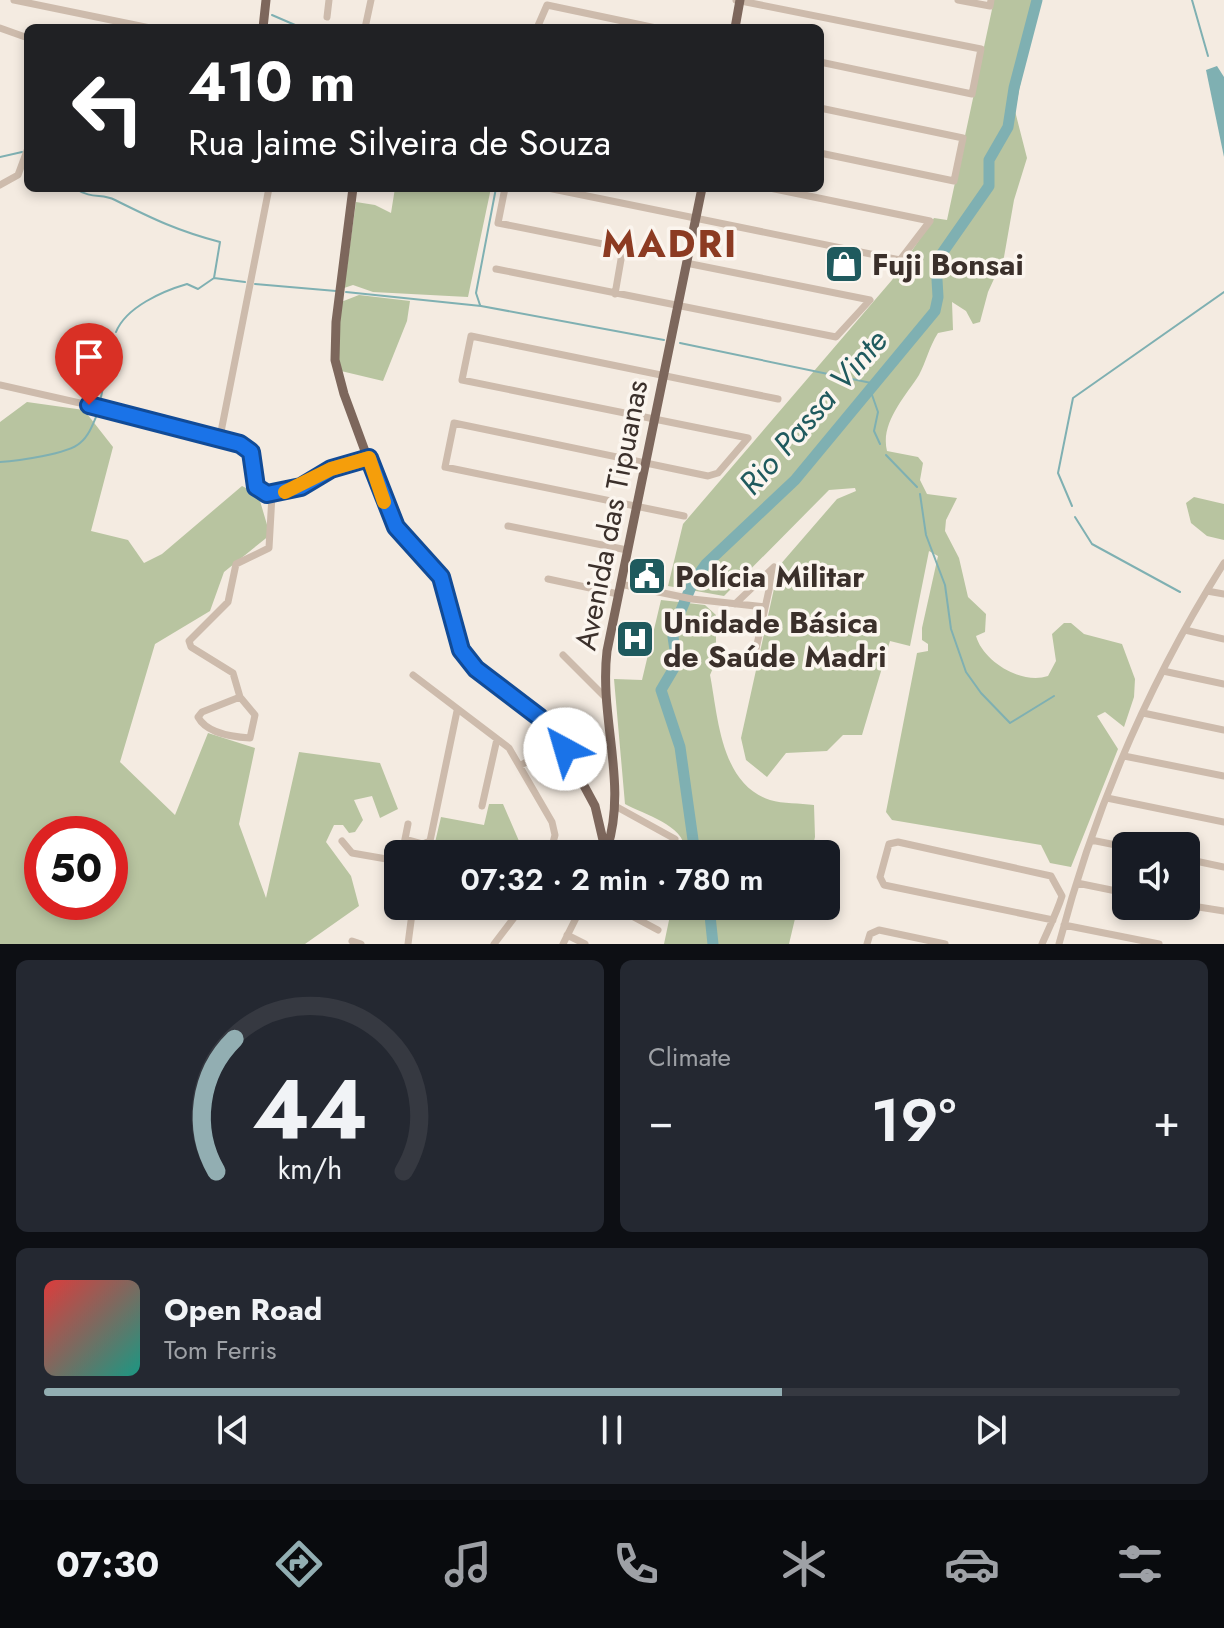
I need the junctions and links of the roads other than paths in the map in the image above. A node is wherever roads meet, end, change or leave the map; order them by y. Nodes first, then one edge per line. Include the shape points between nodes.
1 (14, 0) edge
2 (266, 0) edge
3 (329, 0) edge
4 (371, 0) edge
5 (739, 0) edge
6 (958, 0) edge
7 (991, 0) edge
8 (327, 17) dead end
9 (131, 24) edge
10 (263, 24) edge
11 (366, 24) edge
12 (539, 24) edge
13 (637, 24) edge
14 (736, 24) edge
15 (0, 28) edge
16 (24, 37) edge
17 (824, 63) edge
18 (824, 109) edge
19 (824, 154) edge
20 (24, 159) edge
21 (0, 185) edge
22 (268, 192) edge
23 (352, 192) edge
24 (504, 192) edge
25 (567, 192) edge
26 (701, 192) edge
27 (789, 192) edge
28 (695, 219) junction
29 (686, 263) junction
30 (496, 269) dead end
31 (615, 294) junction
32 (677, 307) junction
33 (663, 375) junction
34 (0, 385) edge
35 (778, 399) dead end
36 (654, 419) junction
37 (220, 437) junction
38 (369, 458) junction
39 (646, 463) junction
40 (272, 495) junction
41 (636, 507) junction
42 (684, 516) dead end
43 (508, 526) dead end
44 (627, 550) junction
45 (1224, 563) edge
46 (548, 579) dead end
47 (619, 589) junction
48 (1207, 591) junction
49 (1224, 594) edge
50 (735, 604) junction
51 (765, 607) junction
52 (1185, 630) junction
53 (1224, 639) edge
54 (563, 655) dead end
55 (754, 658) dead end
56 (1163, 671) junction
57 (413, 675) dead end
58 (1224, 684) edge
59 (604, 696) junction
60 (240, 697) junction
61 (457, 711) junction
62 (1143, 713) junction
63 (1224, 730) edge
64 (497, 739) junction
65 (561, 743) junction
66 (1124, 756) junction
67 (521, 765) junction
68 (1224, 776) edge
69 (1107, 798) junction
70 (482, 806) dead end
71 (617, 807) junction
72 (1224, 822) edge
73 (408, 824) dead end
74 (405, 839) joint
75 (675, 839) dead end
76 (554, 840) edge
77 (604, 840) edge
78 (610, 840) edge
79 (1091, 840) junction
80 (342, 841) dead end
81 (1112, 844) edge
82 (384, 859) edge
83 (1200, 862) edge
84 (1224, 867) edge
85 (1077, 883) junction
86 (1112, 890) edge
87 (1200, 907) edge
88 (1224, 911) edge
89 (411, 920) edge
90 (512, 920) edge
91 (575, 920) edge
92 (639, 920) edge
93 (1053, 920) junction
94 (1064, 925) junction
95 (658, 930) dead end
96 (567, 935) junction
97 (352, 941) dead end
98 (361, 944) edge
99 (408, 944) edge
100 (494, 944) edge
101 (563, 944) edge
102 (585, 944) edge
103 (867, 944) edge
104 (945, 944) edge
105 (1042, 944) edge
106 (1059, 944) edge
107 (1159, 944) edge

1 - 9 street
2 - 10 main road
3 - 8 street
4 - 11 street
5 - 14 main road
5 - 17 street via 981,49 972,94
6 - 7 street via 990,6
12 - 13 street via 547,5
15 - 16 street
18 - 19 street via 963,138 954,181
20 - 21 street via 18,175
22 - 37 street
23 - 38 main road via 335,360
24 - 31 street via 498,223 623,248
25 - 28 street
26 - 28 main road, Avenida das Tipuanas
27 - 28 street via 930,221 900,260
28 - 29 main road, Avenida das Tipuanas
29 - 32 main road, Avenida das Tipuanas
29 - 32 street via 870,300 836,337
30 - 31 street
31 - 32 street
32 - 33 main road, Avenida das Tipuanas
33 - 35 street
33 - 36 main road, Avenida das Tipuanas
33 - 36 street via 471,336 462,380
34 - 37 street
36 - 39 main road, Avenida das Tipuanas
36 - 39 street via 748,438 714,476
37 - 40 street via 251,452 256,487
38 - 40 street
38 - 65 main road via 396,527 441,577 461,650 476,669 539,717
39 - 41 main road, Avenida das Tipuanas
39 - 41 street via 454,423 445,467
40 - 60 street via 269,548 236,564 228,602 189,641 233,673
41 - 42 street
41 - 44 main road, Avenida das Tipuanas
43 - 44 street
44 - 47 main road, Avenida das Tipuanas
45 - 48 street
46 - 47 street
47 - 50 street
47 - 59 main road, Avenida das Tipuanas
48 - 49 street
48 - 52 street
50 - 51 street
50 - 51 street via 774,567
51 - 55 street
52 - 53 street
52 - 56 street
54 - 59 street
56 - 58 street
56 - 62 street
57 - 61 street
59 - 71 main road, Avenida das Tipuanas
60 - 60 street via 202,712 199,721 227,735 251,738 255,715
61 - 64 street
61 - 74 street via 430,841
62 - 63 street
62 - 66 street
64 - 67 street
64 - 70 street
65 - 67 street
65 - 77 main road via 595,806
66 - 68 street
66 - 69 street
67 - 76 street via 552,822
69 - 72 street
69 - 79 street
71 - 75 street
71 - 78 main road, Avenida das Tipuanas
73 - 74 street
79 - 81 street
79 - 85 street
80 - 82 street via 352,853
83 - 84 street
85 - 86 street
85 - 94 street
87 - 88 street
89 - 99 street
90 - 100 street
91 - 96 street
92 - 95 street
93 - 93 street via 1062,896 1051,876 889,844 882,884
93 - 105 street
94 - 106 street
94 - 107 street
96 - 101 street
96 - 102 street
97 - 98 street
103 - 104 street via 870,934 879,930

